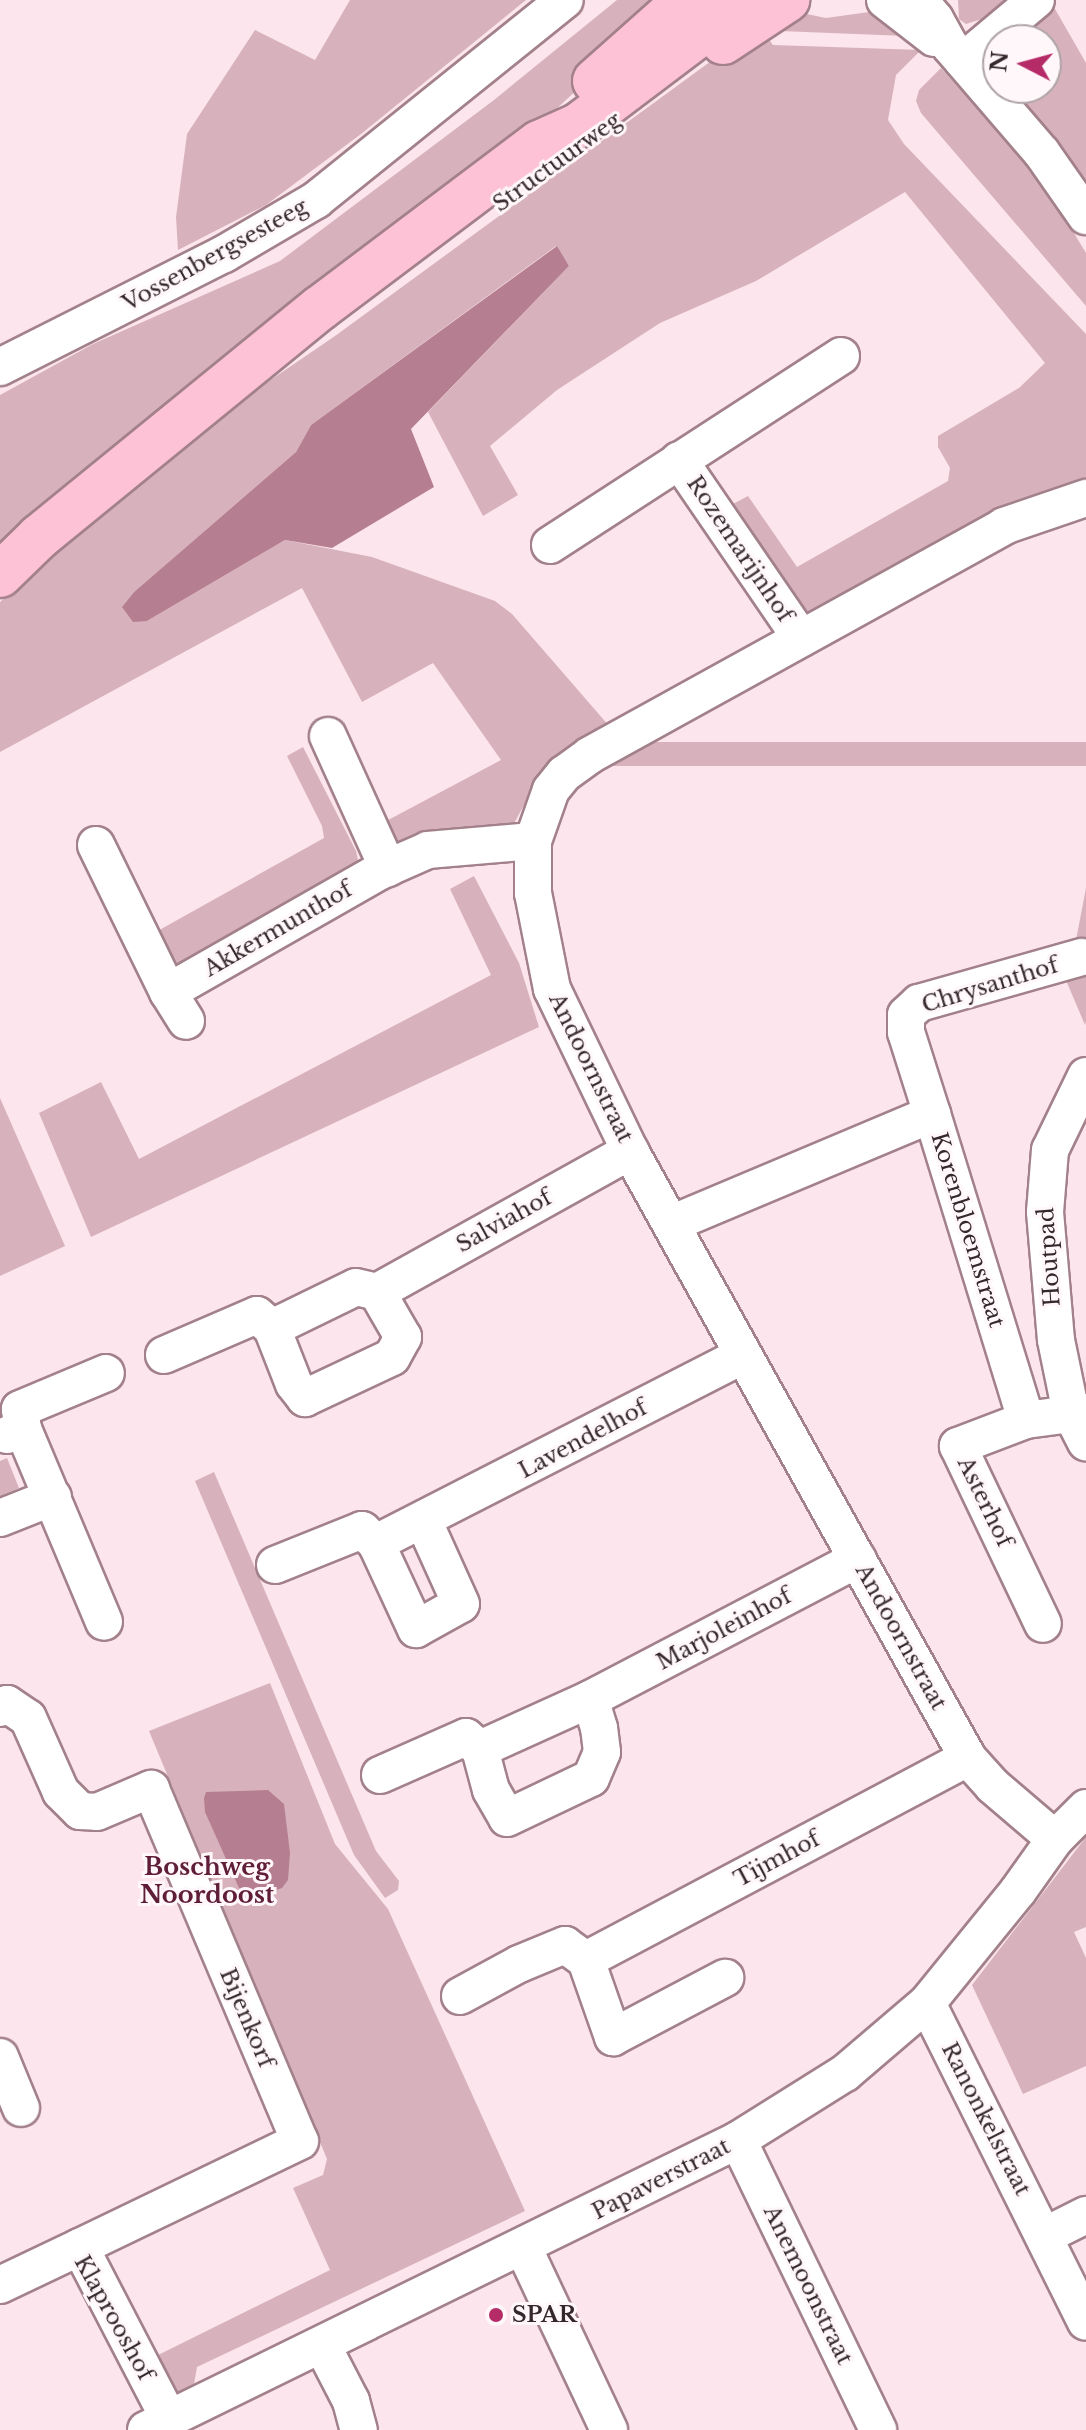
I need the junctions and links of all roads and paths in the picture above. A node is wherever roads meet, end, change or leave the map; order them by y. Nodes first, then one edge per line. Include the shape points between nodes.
1 (565, 0) edge
2 (686, 0) edge
3 (744, 0) edge
4 (787, 0) edge
5 (885, 0) edge
6 (919, 0) edge
7 (1036, 0) edge
8 (956, 53) junction
9 (539, 143) junction
10 (1086, 216) edge
11 (320, 308) junction
12 (841, 356) dead end
13 (0, 367) edge
14 (679, 460) junction
15 (1086, 498) edge
16 (550, 545) dead end
17 (0, 575) edge
18 (801, 638) junction
19 (328, 736) dead end
20 (533, 841) junction
21 (96, 845) dead end
22 (388, 868) junction
23 (1082, 957) dead end
24 (1086, 1076) edge
25 (932, 1114) junction
26 (630, 1151) junction
27 (673, 1223) junction
28 (377, 1292) junction
29 (272, 1328) junction
30 (164, 1355) dead end
31 (743, 1355) junction
32 (106, 1373) dead end
33 (1026, 1420) junction
34 (1081, 1422) edge
35 (11, 1433) edge
36 (53, 1497) junction
37 (0, 1518) edge
38 (424, 1522) junction
39 (376, 1543) junction
40 (858, 1559) junction
41 (275, 1565) dead end
42 (104, 1622) dead end
43 (1043, 1624) dead end
44 (2, 1699) edge
45 (590, 1699) junction
46 (480, 1749) junction
47 (968, 1758) junction
48 (380, 1775) dead end
49 (1086, 1808) edge
50 (1055, 1839) junction
51 (586, 1960) junction
52 (725, 1978) dead end
53 (460, 1996) dead end
54 (927, 2003) junction
55 (0, 2057) edge
56 (21, 2108) dead end
57 (738, 2140) junction
58 (1086, 2215) edge
59 (1046, 2235) junction
60 (80, 2247) junction
61 (523, 2247) junction
62 (0, 2285) edge
63 (1086, 2322) edge
64 (322, 2345) junction
65 (158, 2424) edge
66 (359, 2430) edge
67 (609, 2430) edge
68 (878, 2430) edge

1 - 13 street, Vossenbergsesteeg via 316,200 224,254
2 - 9 main road, Structuurweg via 565,108
3 - 9 main road, Structuurweg via 579,125
4 - 11 main road, Structuurweg via 710,50 382,291
5 - 8 street
6 - 8 street
7 - 8 street
8 - 10 street via 1042,153
9 - 11 main road, Structuurweg
11 - 17 main road, Structuurweg via 39,537
12 - 14 street, Rozemarijnhof
14 - 16 street, Rozemarijnhof
14 - 18 street, Rozemarijnhof
15 - 18 street, Andoornstraat via 1004,526
18 - 20 street, Andoornstraat via 564,774 551,790
19 - 22 street
20 - 22 street, Akkermunthof via 428,850
20 - 26 street, Andoornstraat via 533,893 552,989
21 - 22 street, Akkermunthof via 177,1006
23 - 25 street, Chrysanthof via 919,1003 906,1015 906,1032
24 - 34 street, Houtpad via 1057,1131 1046,1172 1045,1212 1056,1340
25 - 27 street, Korenbloemstraat
25 - 33 street, Korenbloemstraat
26 - 27 street, Andoornstraat
26 - 28 street, Salviahof
27 - 31 street, Andoornstraat
28 - 29 street, Salviahof via 356,1287
28 - 29 street via 403,1337 392,1357 305,1398
29 - 30 street via 257,1315
31 - 38 street, Lavendelhof
31 - 40 street, Andoornstraat
32 - 35 street via 20,1409
33 - 34 street
33 - 43 street, Asterhof via 958,1446
35 - 36 street
36 - 37 street
36 - 42 street
38 - 39 street, Lavendelhof
38 - 39 street via 461,1604 416,1629
39 - 41 street via 362,1530
40 - 45 street, Marjoleinhof
40 - 47 street, Andoornstraat
44 - 60 street, Bijenkorf via 28,1718 61,1792 80,1811 97,1812 151,1789 300,2141
45 - 46 street, Marjoleinhof
45 - 46 street via 602,1752 591,1778 507,1818 491,1790
46 - 48 street via 466,1737
47 - 50 street, Andoornstraat
47 - 51 street, Tijmhof
49 - 50 street, Papaverstraat
50 - 54 street, Papaverstraat
51 - 52 street via 613,2037
51 - 53 street via 565,1945
54 - 57 street, Papaverstraat via 845,2073
54 - 59 street, Ranonkelstraat
55 - 56 street
57 - 61 street, Papaverstraat
57 - 68 street, Anemoonstraat
58 - 59 street
59 - 63 street, Ranonkelstraat
60 - 62 street, Klaprooshof
60 - 65 street, Klaprooshof
61 - 64 street, Papaverstraat
61 - 67 street
64 - 65 street, Papaverstraat
64 - 66 street via 351,2401

